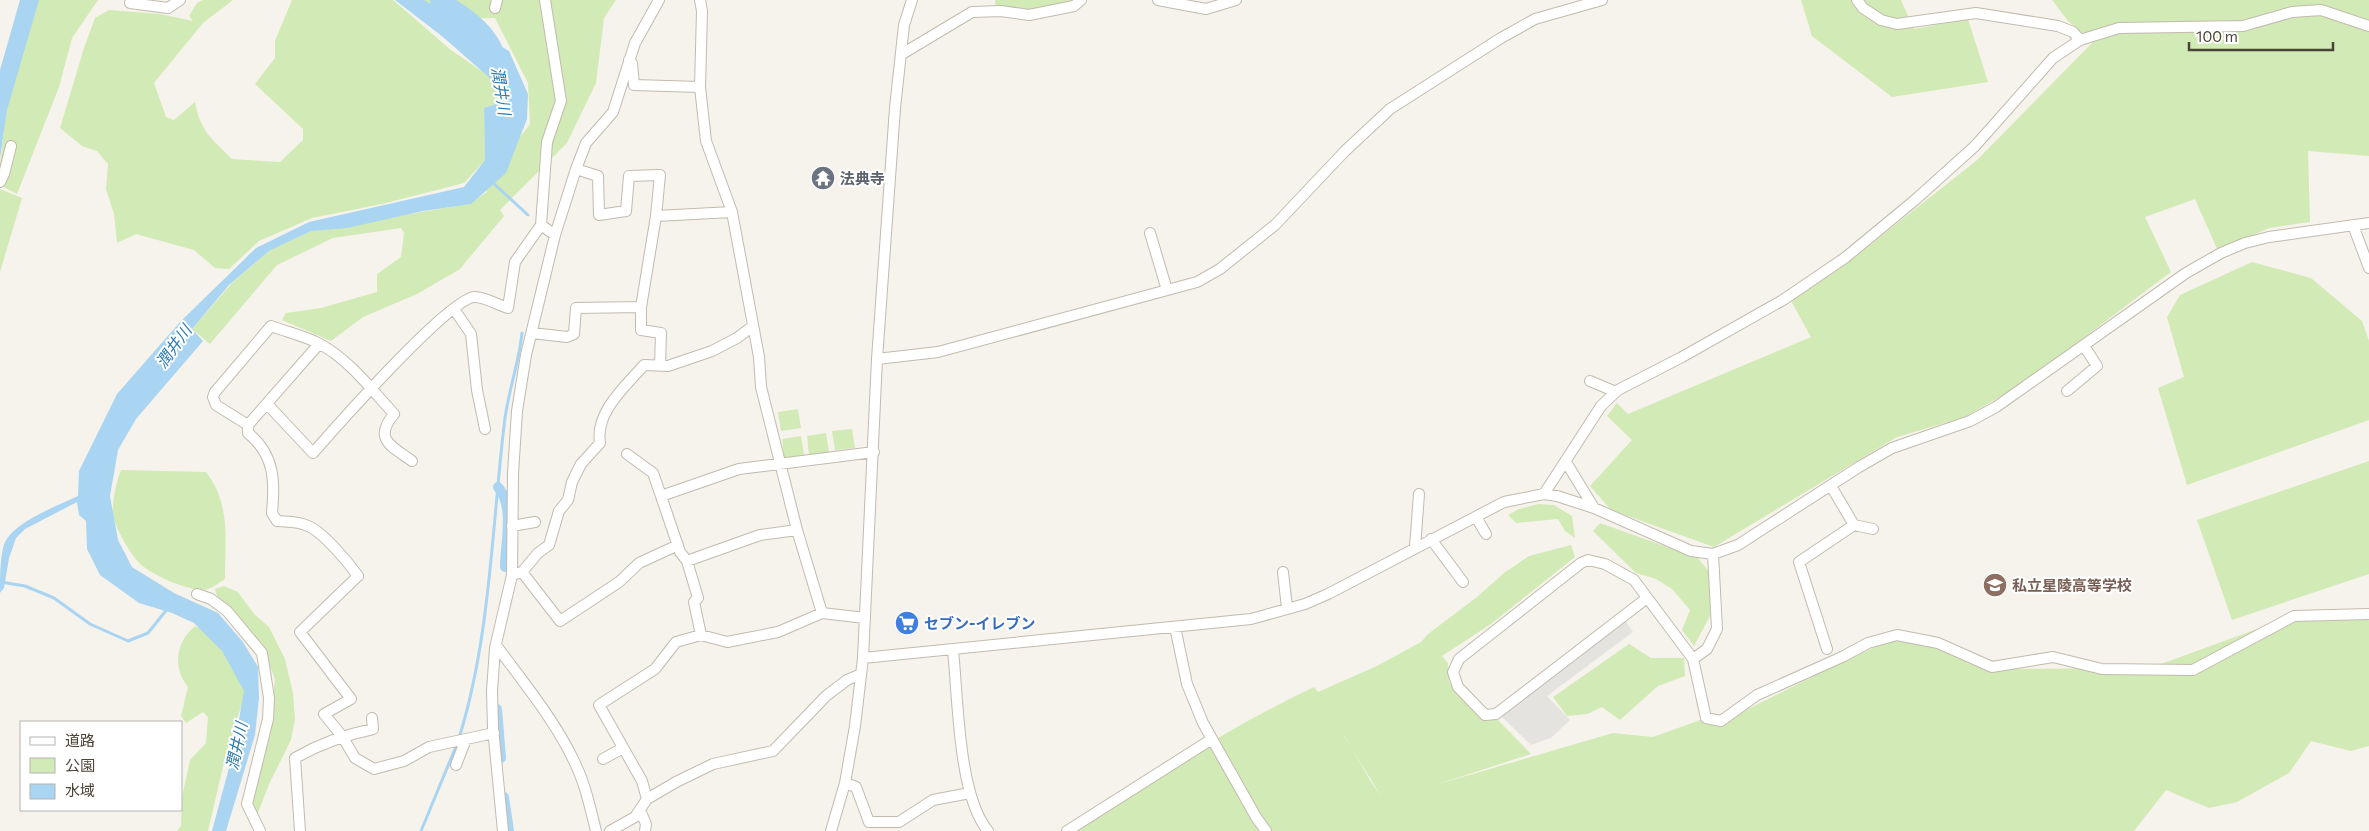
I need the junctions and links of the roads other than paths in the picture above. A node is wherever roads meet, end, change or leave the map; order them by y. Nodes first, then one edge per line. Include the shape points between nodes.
1 (180, 0) edge
2 (545, 0) edge
3 (659, 0) edge
4 (700, 0) edge
5 (912, 0) edge
6 (1081, 0) edge
7 (1158, 0) edge
8 (1236, 0) edge
9 (1602, 0) edge
10 (1857, 0) edge
11 (130, 4) dead end
12 (2369, 26) edge
13 (2080, 40) junction
14 (902, 54) junction
15 (629, 60) junction
16 (700, 87) junction
17 (11, 146) dead end
18 (576, 169) junction
19 (0, 182) edge
20 (732, 212) junction
21 (656, 216) junction
22 (2369, 223) edge
23 (541, 225) junction
24 (2352, 225) junction
25 (1150, 233) dead end
26 (555, 235) junction
27 (2369, 268) edge
28 (1167, 290) junction
29 (641, 307) junction
30 (454, 310) junction
31 (753, 326) junction
32 (532, 333) junction
33 (319, 344) junction
34 (2084, 346) junction
35 (877, 360) junction
36 (660, 365) junction
37 (1590, 381) dead end
38 (370, 388) junction
39 (2067, 391) dead end
40 (1616, 392) junction
41 (267, 404) junction
42 (248, 425) junction
43 (486, 429) dead end
44 (874, 452) junction
45 (627, 454) dead end
46 (412, 461) dead end
47 (1566, 462) junction
48 (779, 463) junction
49 (1831, 486) junction
50 (1419, 494) dead end
51 (1544, 494) junction
52 (661, 496) junction
53 (1594, 508) junction
54 (1476, 517) junction
55 (535, 522) dead end
56 (1854, 525) junction
57 (512, 526) junction
58 (1873, 529) dead end
59 (797, 530) junction
60 (1486, 534) dead end
61 (1431, 539) junction
62 (678, 545) junction
63 (1415, 547) junction
64 (1713, 554) junction
65 (687, 561) junction
66 (1283, 572) dead end
67 (517, 573) junction
68 (1463, 582) dead end
69 (197, 594) dead end
70 (1647, 598) junction
71 (1287, 608) junction
72 (822, 613) junction
73 (2369, 614) edge
74 (865, 618) junction
75 (1175, 627) junction
76 (701, 635) junction
77 (496, 645) junction
78 (1827, 649) dead end
79 (953, 650) junction
80 (863, 658) junction
81 (1693, 659) junction
82 (861, 674) junction
83 (372, 718) dead end
84 (494, 733) junction
85 (342, 736) junction
86 (1212, 739) junction
87 (465, 740) junction
88 (623, 748) junction
89 (603, 759) dead end
90 (456, 766) dead end
91 (845, 783) junction
92 (970, 793) junction
93 (647, 799) junction
94 (640, 810) junction
95 (260, 831) edge
96 (300, 831) edge
97 (503, 831) edge
98 (596, 831) edge
99 (610, 831) edge
100 (645, 831) edge
101 (831, 831) edge
102 (988, 831) edge
103 (1066, 831) edge
104 (1266, 831) edge

1 - 11 street via 168,8
2 - 23 street via 561,101 547,142
3 - 15 street
4 - 16 street
5 - 14 street via 904,25
6 - 14 street via 1074,6 1029,15 972,12
7 - 8 street via 1206,9
9 - 28 street via 1536,20 1501,38 1390,109 1275,225 1220,269 1197,282
10 - 13 street via 1881,20 1897,24 1976,13 2058,26 2073,32
12 - 13 street via 2321,10 2292,12 2243,26 2119,28
13 - 40 street via 2053,58 1975,146 1846,257 1783,300
14 - 35 street via 895,108
15 - 16 street via 634,85
15 - 18 street via 613,112 586,144
16 - 20 street via 706,141
17 - 19 street
18 - 21 street via 598,176 599,215 626,211 628,176 660,175
18 - 26 street
20 - 21 street
20 - 31 street
21 - 29 street
22 - 24 street
23 - 26 street
23 - 30 street via 515,262 508,308 475,296 465,299
24 - 27 street
24 - 34 street via 2269,237 2221,253 2186,273
25 - 28 street
26 - 32 street
28 - 35 street via 938,352
29 - 32 street via 576,308 574,334 567,337
29 - 36 street via 641,330 661,333
30 - 38 street
30 - 43 street via 471,334 477,390
31 - 36 street via 712,351 668,366
31 - 48 street via 761,388
32 - 57 street via 517,411
33 - 38 street via 344,360
33 - 41 street
33 - 42 street via 271,326 213,397 216,405
34 - 39 street via 2097,366
34 - 49 street via 1987,412 1959,426 1899,445
35 - 44 street
36 - 67 street via 644,365 609,406 598,431 600,443 581,464 568,500 559,511 549,545
37 - 40 street
38 - 41 street via 313,453
38 - 46 street via 394,414 386,424 384,435 387,444
40 - 47 street via 1601,406
41 - 42 street
42 - 85 street via 248,433 266,454 275,482 272,513 277,521 310,526 345,558 358,576 300,632 351,699 324,714
44 - 48 street
44 - 74 street
45 - 52 street via 653,473
47 - 51 street
47 - 53 street
48 - 52 street via 739,469
48 - 59 street
49 - 56 street
49 - 64 street via 1738,545
50 - 63 street
51 - 53 street
51 - 54 street via 1513,499
52 - 62 street
53 - 64 street via 1691,551
54 - 60 street
54 - 61 street
55 - 57 street
56 - 58 street
56 - 78 street via 1799,562
57 - 67 street
59 - 65 street via 760,535
59 - 72 street
61 - 63 street
61 - 68 street
62 - 65 street
62 - 67 street via 639,563 618,582 560,621
63 - 71 street via 1328,594
64 - 81 street via 1717,629 1707,649
65 - 76 street via 698,598 694,602
66 - 71 street
67 - 77 street
69 - 95 street via 227,611 262,653 269,698 268,719 247,804
70 - 70 street via 1496,714 1485,715 1458,687 1453,672 1459,659 1581,563 1588,560 1605,564 1634,580
70 - 81 street
71 - 75 street via 1251,618
72 - 74 street
72 - 76 street via 778,632 727,642
73 - 81 street via 2294,616 2193,670 2102,668 2053,657 1992,666 1938,643 1897,635 1868,643 1757,695 1721,721 1706,718
74 - 80 street
75 - 79 street
75 - 86 street via 1187,684
76 - 88 street via 676,642 655,668 599,705
77 - 84 street via 492,691
77 - 98 street via 546,714 574,761 585,787
79 - 80 street
79 - 92 street via 958,729
80 - 82 street
82 - 91 street via 856,726
82 - 93 street via 846,680 826,696 773,751 713,764
83 - 85 street via 373,728
84 - 87 street
84 - 97 street
85 - 87 street via 355,758 374,769 404,761 429,747
85 - 96 street via 319,744 295,758
86 - 103 street
86 - 104 street
87 - 90 street
88 - 89 street
88 - 93 street via 642,781
91 - 92 street via 856,787 869,822 899,822 933,800
91 - 101 street
92 - 102 street
93 - 94 street
94 - 99 street via 635,817
94 - 100 street via 646,824

